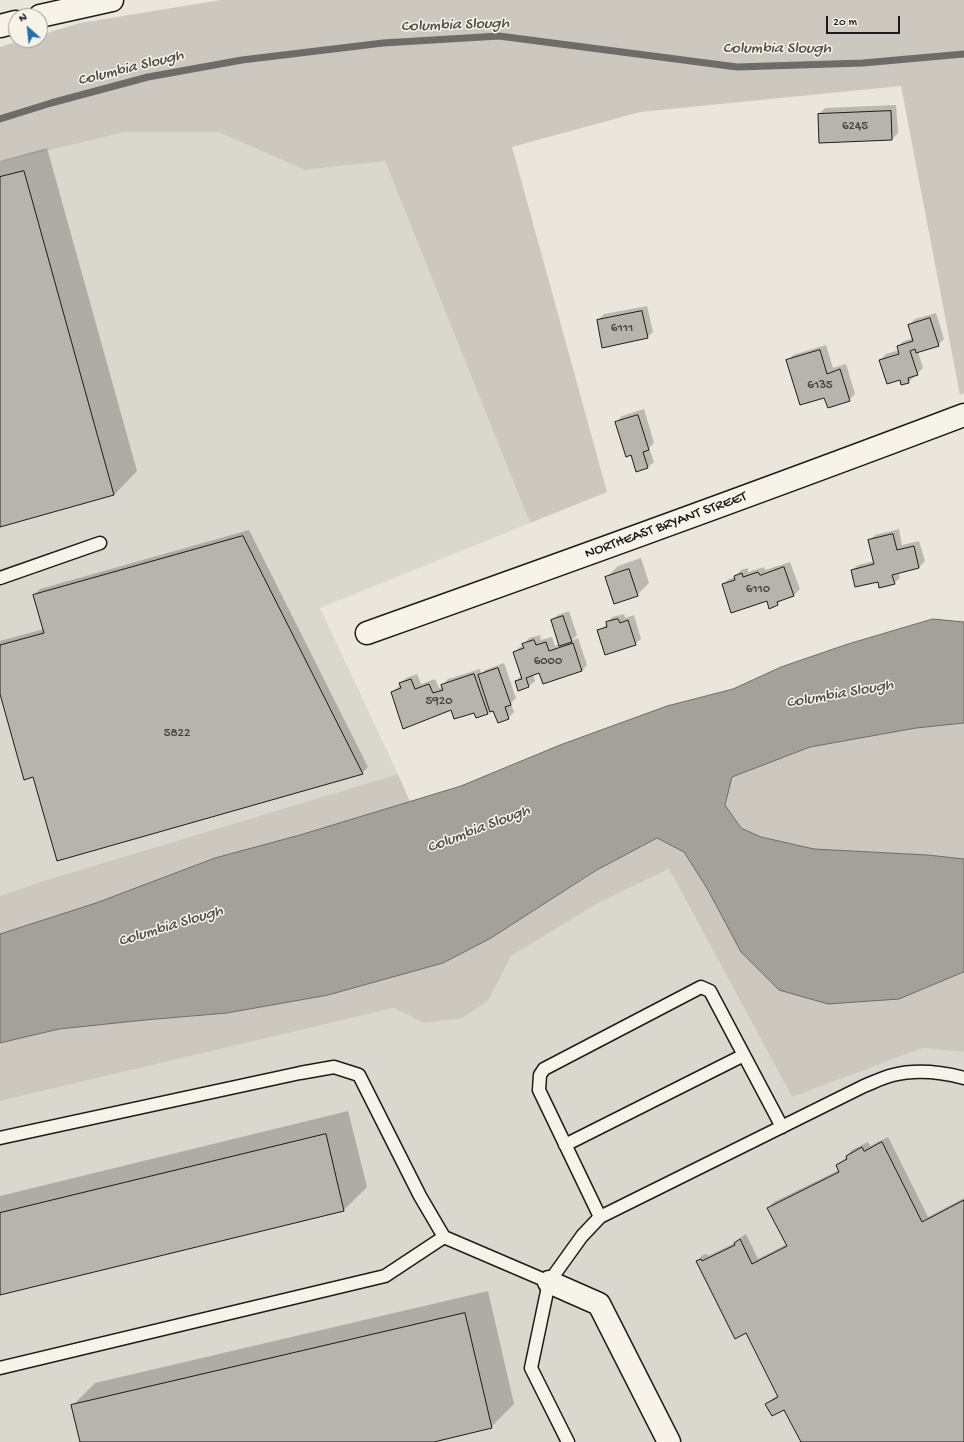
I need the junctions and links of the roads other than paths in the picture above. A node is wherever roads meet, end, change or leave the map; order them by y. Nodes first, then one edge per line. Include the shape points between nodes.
1 (112, 0) edge
2 (48, 14) edge
3 (964, 415) edge
4 (100, 543) dead end
5 (0, 578) edge
6 (367, 632) dead end
7 (744, 1055) junction
8 (964, 1078) edge
9 (782, 1127) junction
10 (0, 1138) edge
11 (565, 1145) junction
12 (600, 1217) junction
13 (444, 1237) junction
14 (549, 1282) junction
15 (0, 1368) edge
16 (667, 1441) edge
17 (568, 1442) edge

1 - 2 street
3 - 6 street, NORTHEAST BRYANT STREET via 790,481
4 - 5 lane
7 - 9 lane
7 - 11 lane
7 - 11 lane via 710,991 701,987 544,1068 540,1075 539,1090
8 - 9 lane via 939,1072 893,1075 864,1086
9 - 12 lane
10 - 13 lane via 334,1067 358,1075
11 - 12 lane
12 - 14 lane via 582,1236
13 - 14 lane
13 - 15 lane via 385,1276
14 - 16 street via 599,1304
14 - 17 lane via 531,1368

